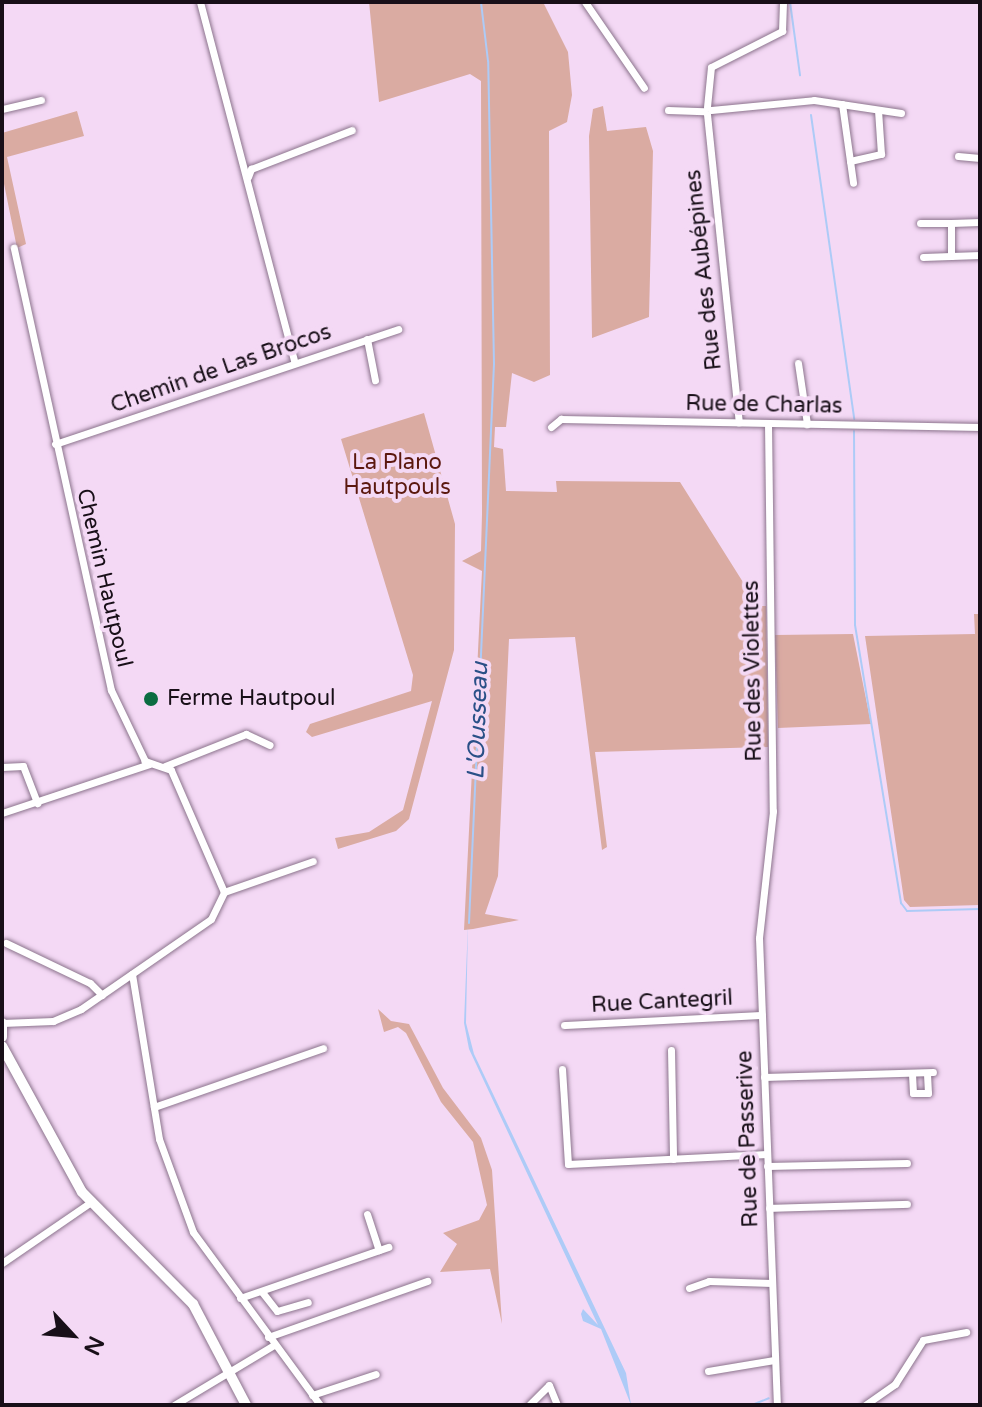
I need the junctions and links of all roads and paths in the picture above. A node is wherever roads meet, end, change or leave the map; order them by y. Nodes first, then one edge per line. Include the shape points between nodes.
1 (200, 2) edge
2 (585, 2) edge
3 (783, 2) edge
4 (644, 88) dead end
5 (41, 100) dead end
6 (842, 104) junction
7 (2, 109) edge
8 (668, 110) dead end
9 (878, 110) junction
10 (707, 111) junction
11 (901, 113) dead end
12 (352, 130) dead end
13 (958, 156) dead end
14 (980, 158) edge
15 (850, 161) junction
16 (248, 177) junction
17 (853, 183) dead end
18 (980, 222) edge
19 (920, 223) dead end
20 (951, 223) junction
21 (14, 248) dead end
22 (980, 255) edge
23 (951, 256) junction
24 (923, 257) dead end
25 (398, 329) dead end
26 (367, 339) junction
27 (294, 361) junction
28 (798, 363) dead end
29 (375, 380) dead end
30 (739, 422) junction
31 (768, 423) junction
32 (807, 424) junction
33 (551, 427) dead end
34 (980, 427) edge
35 (55, 444) junction
36 (270, 745) dead end
37 (149, 764) junction
38 (165, 766) junction
39 (2, 767) edge
40 (37, 803) junction
41 (2, 813) edge
42 (313, 861) dead end
43 (224, 892) junction
44 (760, 917) joint
45 (6, 943) dead end
46 (132, 974) junction
47 (102, 995) junction
48 (762, 1015) junction
49 (2, 1023) edge
50 (564, 1025) dead end
51 (2, 1037) edge
52 (2, 1046) edge
53 (323, 1048) dead end
54 (671, 1050) dead end
55 (562, 1069) dead end
56 (912, 1074) junction
57 (764, 1077) junction
58 (154, 1107) junction
59 (767, 1154) junction
60 (673, 1159) junction
61 (907, 1163) dead end
62 (767, 1166) junction
63 (91, 1202) junction
64 (907, 1204) dead end
65 (769, 1208) junction
66 (367, 1214) dead end
67 (2, 1263) edge
68 (427, 1281) dead end
69 (772, 1283) junction
70 (689, 1288) dead end
71 (262, 1292) junction
72 (240, 1298) junction
73 (308, 1302) dead end
74 (966, 1332) dead end
75 (268, 1337) junction
76 (274, 1345) junction
77 (774, 1360) junction
78 (229, 1370) junction
79 (708, 1371) dead end
80 (376, 1374) dead end
81 (312, 1395) junction
82 (533, 1404) edge
83 (174, 1405) edge
84 (246, 1405) edge
85 (320, 1405) edge
86 (557, 1405) edge
87 (777, 1405) edge
88 (865, 1405) edge

1 - 16 street via 240,168
2 - 4 street
3 - 10 street, Rue des Aubépines via 782,31 711,67
5 - 7 street
6 - 9 street
6 - 10 street via 814,100
6 - 15 street
8 - 10 street
9 - 11 street
9 - 15 street via 881,154
10 - 30 street, Rue des Aubépines
12 - 16 street via 251,169
13 - 14 street
15 - 17 street
16 - 27 street
18 - 20 street
19 - 20 street
20 - 23 street
21 - 35 street, Chemin Hautpoul
22 - 23 street
23 - 24 street
25 - 26 street, Chemin de Las Brocos
26 - 27 street, Chemin de Las Brocos
26 - 29 street
27 - 35 street, Chemin de Las Brocos
28 - 32 street
30 - 31 street, Rue de Charlas
30 - 33 street, Rue de Charlas via 561,419
31 - 32 street, Rue de Charlas
31 - 44 street, Rue des Violettes via 773,811
32 - 34 street, Rue de Charlas
35 - 37 street, Chemin Hautpoul via 111,690
36 - 38 street via 246,734
37 - 38 street
37 - 40 street
38 - 43 street
39 - 40 street via 23,766
40 - 41 street
42 - 43 street
43 - 46 street via 211,919
44 - 48 street, Rue de Passerive
45 - 47 street via 90,983
46 - 47 street
46 - 58 street
47 - 49 street via 65,1018
48 - 50 street, Rue Cantegril
48 - 57 street, Rue de Passerive
49 - 51 street
52 - 63 street
53 - 58 street
54 - 60 street
55 - 60 street via 563,1160
56 - 56 street via 930,1072 928,1093 913,1093
56 - 57 street
57 - 59 street, Rue de Passerive
58 - 72 street via 193,1232
59 - 60 street
59 - 62 street, Rue de Passerive
61 - 62 street
62 - 65 street, Rue de Passerive
63 - 67 street
63 - 78 street via 187,1296
64 - 65 street
65 - 69 street, Rue de Passerive
66 - 71 street via 384,1249
68 - 75 street
69 - 70 street via 709,1281
69 - 77 street, Rue de Passerive
71 - 72 street
71 - 73 street via 277,1311
72 - 75 street
74 - 88 street via 926,1338 895,1384
75 - 76 street
76 - 78 street
76 - 81 street
77 - 79 street
77 - 87 street, Rue de Passerive
78 - 83 street
78 - 84 street
80 - 81 street
81 - 85 street
82 - 86 street via 552,1385

